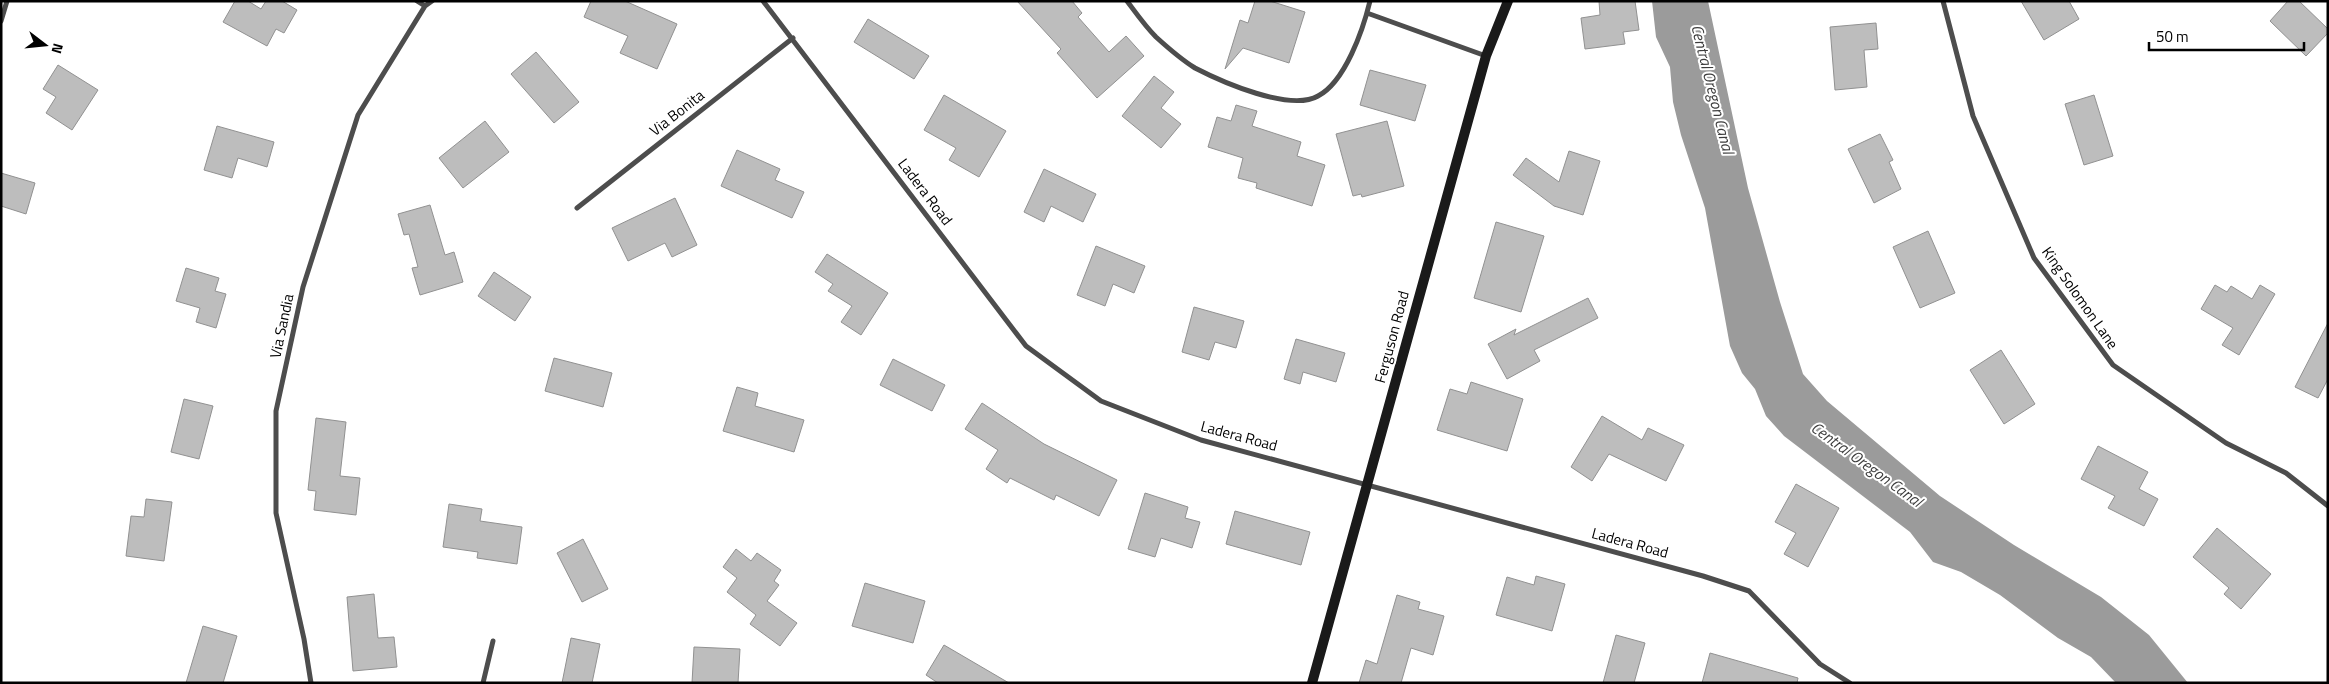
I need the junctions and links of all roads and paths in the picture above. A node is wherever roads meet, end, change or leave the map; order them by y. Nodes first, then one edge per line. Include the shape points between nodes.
1 (6, 1) edge
2 (417, 1) edge
3 (432, 1) edge
4 (763, 1) edge
5 (1127, 1) edge
6 (1370, 1) edge
7 (1508, 1) edge
8 (1943, 1) edge
9 (425, 6) junction
10 (1367, 13) junction
11 (1, 21) edge
12 (792, 38) junction
13 (1486, 56) junction
14 (577, 208) dead end
15 (1369, 484) junction
16 (2328, 506) edge
17 (493, 641) dead end
18 (311, 683) edge
19 (483, 683) edge
20 (1312, 683) edge
21 (1850, 683) edge

1 - 11 street
2 - 9 street
3 - 9 street, Via Sandia
4 - 12 street, Ladera Road
5 - 10 street via 1156,37 1194,67 1282,101 1317,97 1330,88 1342,75
6 - 10 street
7 - 13 street, Ferguson Road
8 - 16 street, King Solomon Lane via 1973,116 2034,258 2113,365 2226,444 2286,474
9 - 18 street, Via Sandia via 358,115 303,287 276,411 276,513
10 - 13 street
12 - 14 street, Via Bonita
12 - 15 street, Ladera Road via 1026,346 1100,401 1201,440
13 - 15 street, Ferguson Road
15 - 20 street, Ferguson Road
15 - 21 street, Ladera Road via 1749,591 1820,664
17 - 19 street

